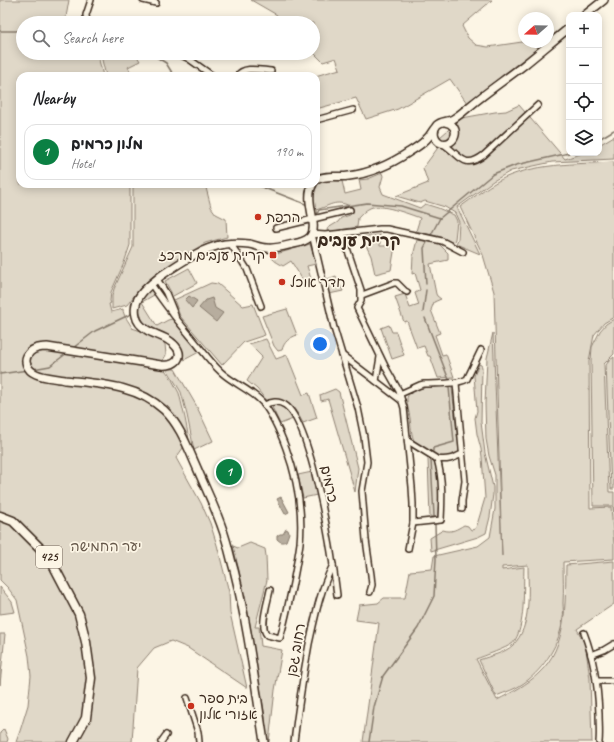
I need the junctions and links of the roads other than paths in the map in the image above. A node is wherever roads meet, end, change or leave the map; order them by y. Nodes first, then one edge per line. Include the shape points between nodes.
1 (91, 0) edge
2 (143, 0) edge
3 (604, 0) edge
4 (156, 3) dead end
5 (589, 12) edge
6 (86, 16) edge
7 (566, 30) edge
8 (189, 60) edge
9 (271, 71) dead end
10 (207, 72) edge
11 (240, 72) edge
12 (538, 105) dead end
13 (470, 106) junction
14 (353, 110) dead end
15 (320, 119) edge
16 (445, 122) junction
17 (435, 129) junction
18 (455, 134) junction
19 (440, 142) junction
20 (419, 146) junction
21 (456, 154) junction
22 (320, 178) edge
23 (311, 188) edge
24 (350, 210) dead end
25 (312, 219) junction
26 (276, 228) dead end
27 (342, 233) junction
28 (312, 234) junction
29 (230, 243) junction
30 (463, 252) dead end
31 (154, 281) junction
32 (407, 292) dead end
33 (362, 295) junction
34 (261, 306) dead end
35 (481, 350) dead end
36 (342, 355) junction
37 (380, 356) junction
38 (376, 381) junction
39 (456, 382) junction
40 (400, 394) junction
41 (403, 402) junction
42 (264, 405) junction
43 (408, 442) junction
44 (462, 454) junction
45 (437, 459) junction
46 (462, 509) dead end
47 (0, 516) edge
48 (413, 523) junction
49 (408, 549) dead end
50 (333, 565) junction
51 (270, 590) dead end
52 (370, 592) dead end
53 (337, 595) dead end
54 (584, 633) dead end
55 (614, 644) edge
56 (591, 655) junction
57 (596, 681) junction
58 (614, 681) edge
59 (187, 698) dead end
60 (166, 735) dead end
61 (73, 742) edge
62 (161, 742) edge
63 (199, 742) edge
64 (264, 742) edge
65 (294, 742) edge
66 (599, 742) edge

1 - 6 street
2 - 4 street
3 - 5 main road
7 - 13 main road
8 - 10 street
9 - 11 street via 246,69
12 - 21 street via 479,158 465,162
13 - 16 main road
13 - 18 main road via 461,117
14 - 15 street
16 - 17 main road
16 - 18 main road via 452,124
17 - 19 main road via 435,136
17 - 20 main road
18 - 19 main road via 449,143
18 - 21 street
19 - 20 main road
19 - 21 street
20 - 22 main road via 396,161 370,172
23 - 25 main road via 309,197
24 - 25 street
25 - 26 street
25 - 28 main road
27 - 28 street
27 - 30 street via 387,229 442,241
27 - 33 street
28 - 29 main road via 304,241 274,248
28 - 36 street
29 - 31 main road via 200,252
29 - 34 street via 247,269
31 - 42 street via 165,305 219,370 251,392
31 - 64 main road via 138,299 135,314 143,327 167,338 176,346 179,354 175,363 167,366 44,347 28,354 26,365 41,376 105,384 138,394 165,410 175,423 184,438 227,541 249,640
32 - 33 street via 399,284 394,283
33 - 37 street via 357,308
35 - 39 street via 467,379
36 - 38 street
36 - 52 street via 364,437 366,462 362,491 372,585
37 - 38 street
37 - 40 street
38 - 41 street
39 - 40 street via 420,384
39 - 44 street
40 - 41 street
41 - 43 street
42 - 50 street, כרמים via 282,403 290,409 299,423 318,487
42 - 51 street via 276,424 289,456 300,513 298,558 280,638 267,635 264,630
43 - 45 street
43 - 48 street
44 - 45 street via 449,459
44 - 46 street via 465,481
45 - 48 street via 442,490 441,520
47 - 61 main road, 425 via 13,521 49,557 79,614 91,678 86,718
48 - 49 street
50 - 53 street, כרמים
50 - 65 street, רחוב גפן via 322,588 314,619
54 - 56 street
55 - 56 street
56 - 57 street
57 - 58 street
57 - 66 street
59 - 63 street
60 - 62 street

